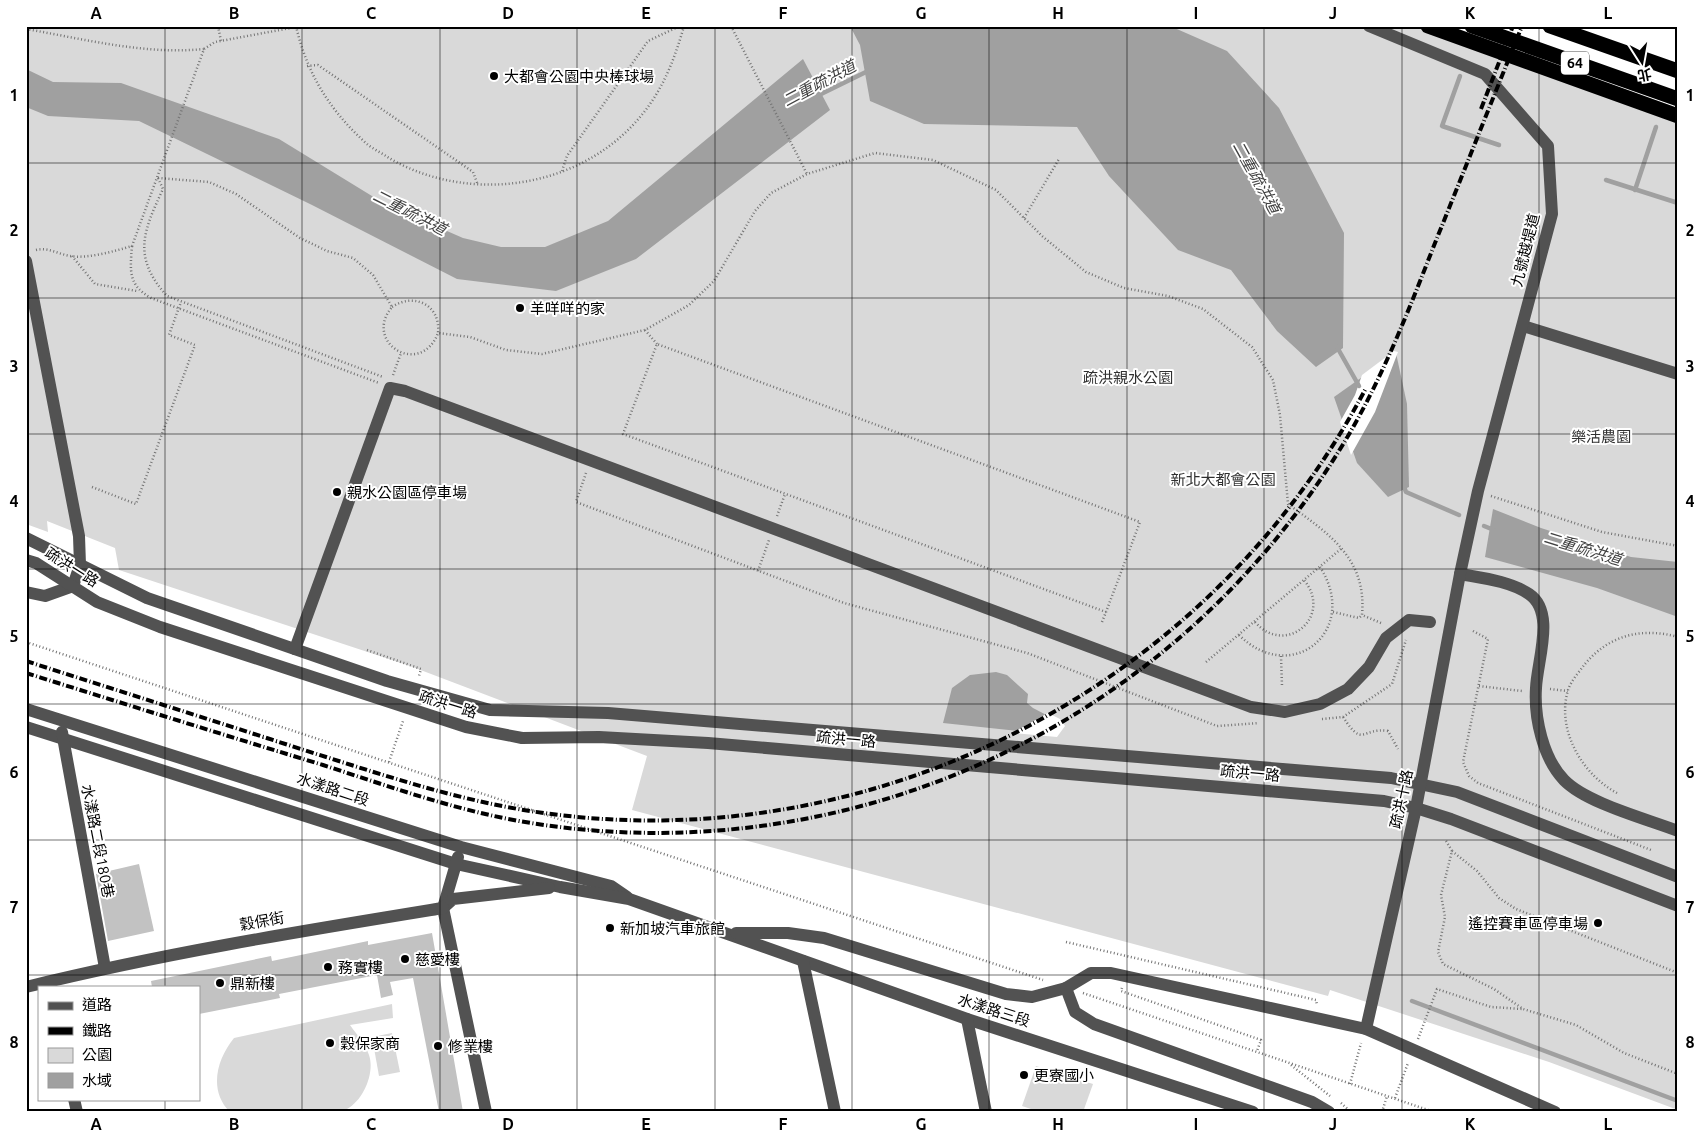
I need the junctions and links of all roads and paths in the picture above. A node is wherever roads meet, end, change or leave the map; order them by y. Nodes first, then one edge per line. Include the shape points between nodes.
1 (218, 26) edge
2 (680, 26) edge
3 (684, 26) edge
4 (732, 26) edge
5 (1369, 26) edge
6 (1428, 26) edge
7 (1472, 26) edge
8 (1550, 26) edge
9 (296, 27) edge
10 (26, 29) edge
11 (221, 41) junction
12 (204, 49) junction
13 (307, 66) junction
14 (1678, 71) edge
15 (1678, 99) edge
16 (1678, 116) edge
17 (1059, 159) dead end
18 (562, 172) junction
19 (807, 174) junction
20 (158, 178) junction
21 (478, 184) junction
22 (1024, 218) junction
23 (132, 246) junction
24 (36, 250) dead end
25 (72, 256) junction
26 (26, 261) edge
27 (138, 291) junction
28 (181, 302) junction
29 (392, 307) junction
30 (178, 309) junction
31 (1523, 326) junction
32 (645, 330) junction
33 (438, 333) junction
34 (657, 344) junction
35 (401, 353) junction
36 (1678, 374) edge
37 (390, 388) junction
38 (591, 460) junction
39 (92, 487) dead end
40 (1478, 491) junction
41 (26, 538) edge
42 (1678, 546) edge
43 (1342, 548) junction
44 (26, 560) edge
45 (80, 565) junction
46 (1320, 567) junction
47 (1460, 574) junction
48 (1304, 580) junction
49 (73, 586) junction
50 (26, 592) edge
51 (1106, 612) junction
52 (1333, 612) junction
53 (1362, 615) junction
54 (1409, 620) junction
55 (1102, 622) dead end
56 (1255, 622) junction
57 (1430, 622) dead end
58 (1382, 624) dead end
59 (1473, 631) dead end
60 (1239, 635) junction
61 (1678, 637) edge
62 (26, 642) edge
63 (295, 650) junction
64 (367, 650) dead end
65 (1282, 656) junction
66 (1206, 662) dead end
67 (421, 669) dead end
68 (1282, 686) dead end
69 (1479, 686) junction
70 (1536, 690) junction
71 (1568, 691) junction
72 (29, 709) edge
73 (1343, 717) junction
74 (1314, 720) dead end
75 (61, 721) junction
76 (1265, 723) dead end
77 (26, 726) edge
78 (62, 738) junction
79 (1398, 750) dead end
80 (1421, 784) junction
81 (1618, 794) dead end
82 (1416, 808) junction
83 (1678, 831) edge
84 (1446, 841) dead end
85 (461, 848) junction
86 (1452, 852) junction
87 (1660, 854) dead end
88 (456, 864) junction
89 (1678, 878) edge
90 (560, 887) junction
91 (629, 899) junction
92 (1678, 906) edge
93 (443, 908) junction
94 (726, 933) junction
95 (1066, 942) dead end
96 (804, 961) junction
97 (105, 968) junction
98 (1678, 973) edge
99 (1048, 982) dead end
100 (47, 984) edge
101 (1123, 984) dead end
102 (26, 987) edge
103 (1071, 990) junction
104 (1437, 990) dead end
105 (1316, 1000) dead end
106 (1523, 1009) junction
107 (967, 1019) junction
108 (1366, 1029) junction
109 (1361, 1043) dead end
110 (1257, 1051) junction
111 (1289, 1064) junction
112 (1678, 1074) edge
113 (1350, 1084) junction
114 (1387, 1096) junction
115 (486, 1112) edge
116 (835, 1112) edge
117 (986, 1112) edge
118 (1253, 1112) edge
119 (1329, 1112) edge
120 (1351, 1112) edge
121 (1382, 1112) edge
122 (1434, 1112) edge
123 (1556, 1112) edge

1 - 11 path
2 - 18 path via 648,41 567,156
3 - 18 path via 673,63 655,98 629,129 600,152
4 - 19 path
5 - 31 street, 九號越堤道 via 1485,74 1548,146 1552,214
6 - 16 highway
7 - 15 highway, 64
8 - 14 highway, 64
9 - 11 path
9 - 13 path
10 - 12 path via 174,52
11 - 12 path
12 - 20 path
13 - 21 path via 318,65 473,172
13 - 21 path via 334,110 368,145 407,168 448,182
17 - 22 path
18 - 21 path via 506,184
19 - 22 path via 875,153 933,160 996,190
19 - 32 path via 772,193 755,211 714,281 689,304
20 - 23 path
20 - 28 path via 163,189 146,224 146,263 154,282 167,296
20 - 29 path via 208,182 236,194 300,238 327,252 352,258 372,275
22 - 43 path via 1086,272 1124,288 1168,296 1203,309 1252,346 1273,380 1280,415 1288,504
23 - 25 path
23 - 27 path via 132,278
24 - 25 path via 43,248
25 - 27 path via 95,284
26 - 45 street via 79,536
27 - 30 path
28 - 30 path
28 - 35 path via 391,380
29 - 33 path via 406,300 421,301 437,318
29 - 35 path via 384,320 385,336
30 - 37 path
30 - 39 path via 169,335 195,345 136,504
31 - 36 street
31 - 40 street, 九號越堤道
32 - 33 path via 542,354 506,350 470,336
32 - 34 path
33 - 35 path via 431,347 424,351 409,355
34 - 51 path via 1140,522
34 - 51 path via 623,434
37 - 38 street via 406,391
37 - 63 street
38 - 54 street via 1251,707 1285,712 1320,704 1348,688 1369,667 1386,638
38 - 76 path via 576,502 844,603 1027,653 1217,726
40 - 42 path via 1602,532
40 - 47 street, 九號越堤道
41 - 45 street, 疏洪一路
43 - 46 path
43 - 53 path via 1360,580
44 - 49 street, 疏洪一路
45 - 49 street
45 - 63 street, 疏洪一路 via 147,598
46 - 48 path
46 - 52 path via 1332,589
47 - 70 street via 1508,584 1530,594 1540,610 1544,628
47 - 80 street, 疏洪十路
48 - 56 path
48 - 56 path via 1311,590 1314,606 1302,629 1279,636 1263,630
49 - 50 street via 45,596
49 - 82 street, 疏洪一路 via 97,602 160,627 492,734 522,738 599,736 718,744 1384,801
51 - 55 path
52 - 53 path via 1359,618
52 - 65 path via 1326,631 1315,643 1302,652
53 - 58 path
54 - 57 street
54 - 73 path via 1392,684
56 - 60 path
59 - 69 path via 1488,639
60 - 65 path via 1256,648
60 - 66 path
61 - 71 path via 1660,632 1624,636 1597,650 1576,675
62 - 99 path
63 - 80 street, 疏洪一路 via 387,681 490,710 618,714 1391,778
64 - 67 path
65 - 68 path
69 - 70 path
69 - 87 path via 1463,762 1469,776 1478,783
70 - 71 path
70 - 83 street via 1540,730 1548,757 1564,780 1590,798
71 - 81 path via 1566,716 1579,758 1590,774
72 - 75 street, 水漾路二段
73 - 74 path
73 - 79 path via 1354,733 1361,736 1379,730 1388,731
75 - 78 street, 水漾路二段180巷
75 - 85 street, 水漾路二段
77 - 78 street, 水漾路二段
78 - 88 street, 水漾路二段
78 - 97 street, 水漾路二段180巷
80 - 82 street, 疏洪十路
80 - 89 street, 疏洪一路 via 1456,792
82 - 92 street, 疏洪一路
82 - 108 street, 疏洪十路
84 - 86 path
85 - 88 street
85 - 91 street, 水漾路二段 via 612,886
86 - 98 path via 1477,871 1499,898 1516,909
86 - 106 path via 1441,895 1445,917 1438,952 1443,964 1494,989
88 - 90 street, 水漾路二段
88 - 93 street
90 - 91 street, 水漾路二段
90 - 93 street, 穀保街 via 453,899
91 - 94 street, 水漾路二段
93 - 97 street, 穀保街 via 261,937
93 - 115 street
94 - 96 street, 水漾路三段
94 - 103 street via 788,933 824,938 1006,994 1032,997
95 - 105 path
96 - 107 street, 水漾路三段
96 - 116 street
97 - 100 street, 穀保街
100 - 102 street, 穀保街
101 - 110 path via 1121,991 1261,1040
103 - 108 street via 1091,973 1111,973
103 - 110 path
103 - 119 street via 1075,1012 1094,1024 1312,1102
104 - 106 path via 1491,1007
106 - 112 path via 1576,1025 1624,1053
107 - 117 street
107 - 118 street, 水漾路三段
108 - 123 street
109 - 113 path
110 - 111 path
111 - 113 path
111 - 120 path
113 - 114 path
114 - 121 path
114 - 122 path

